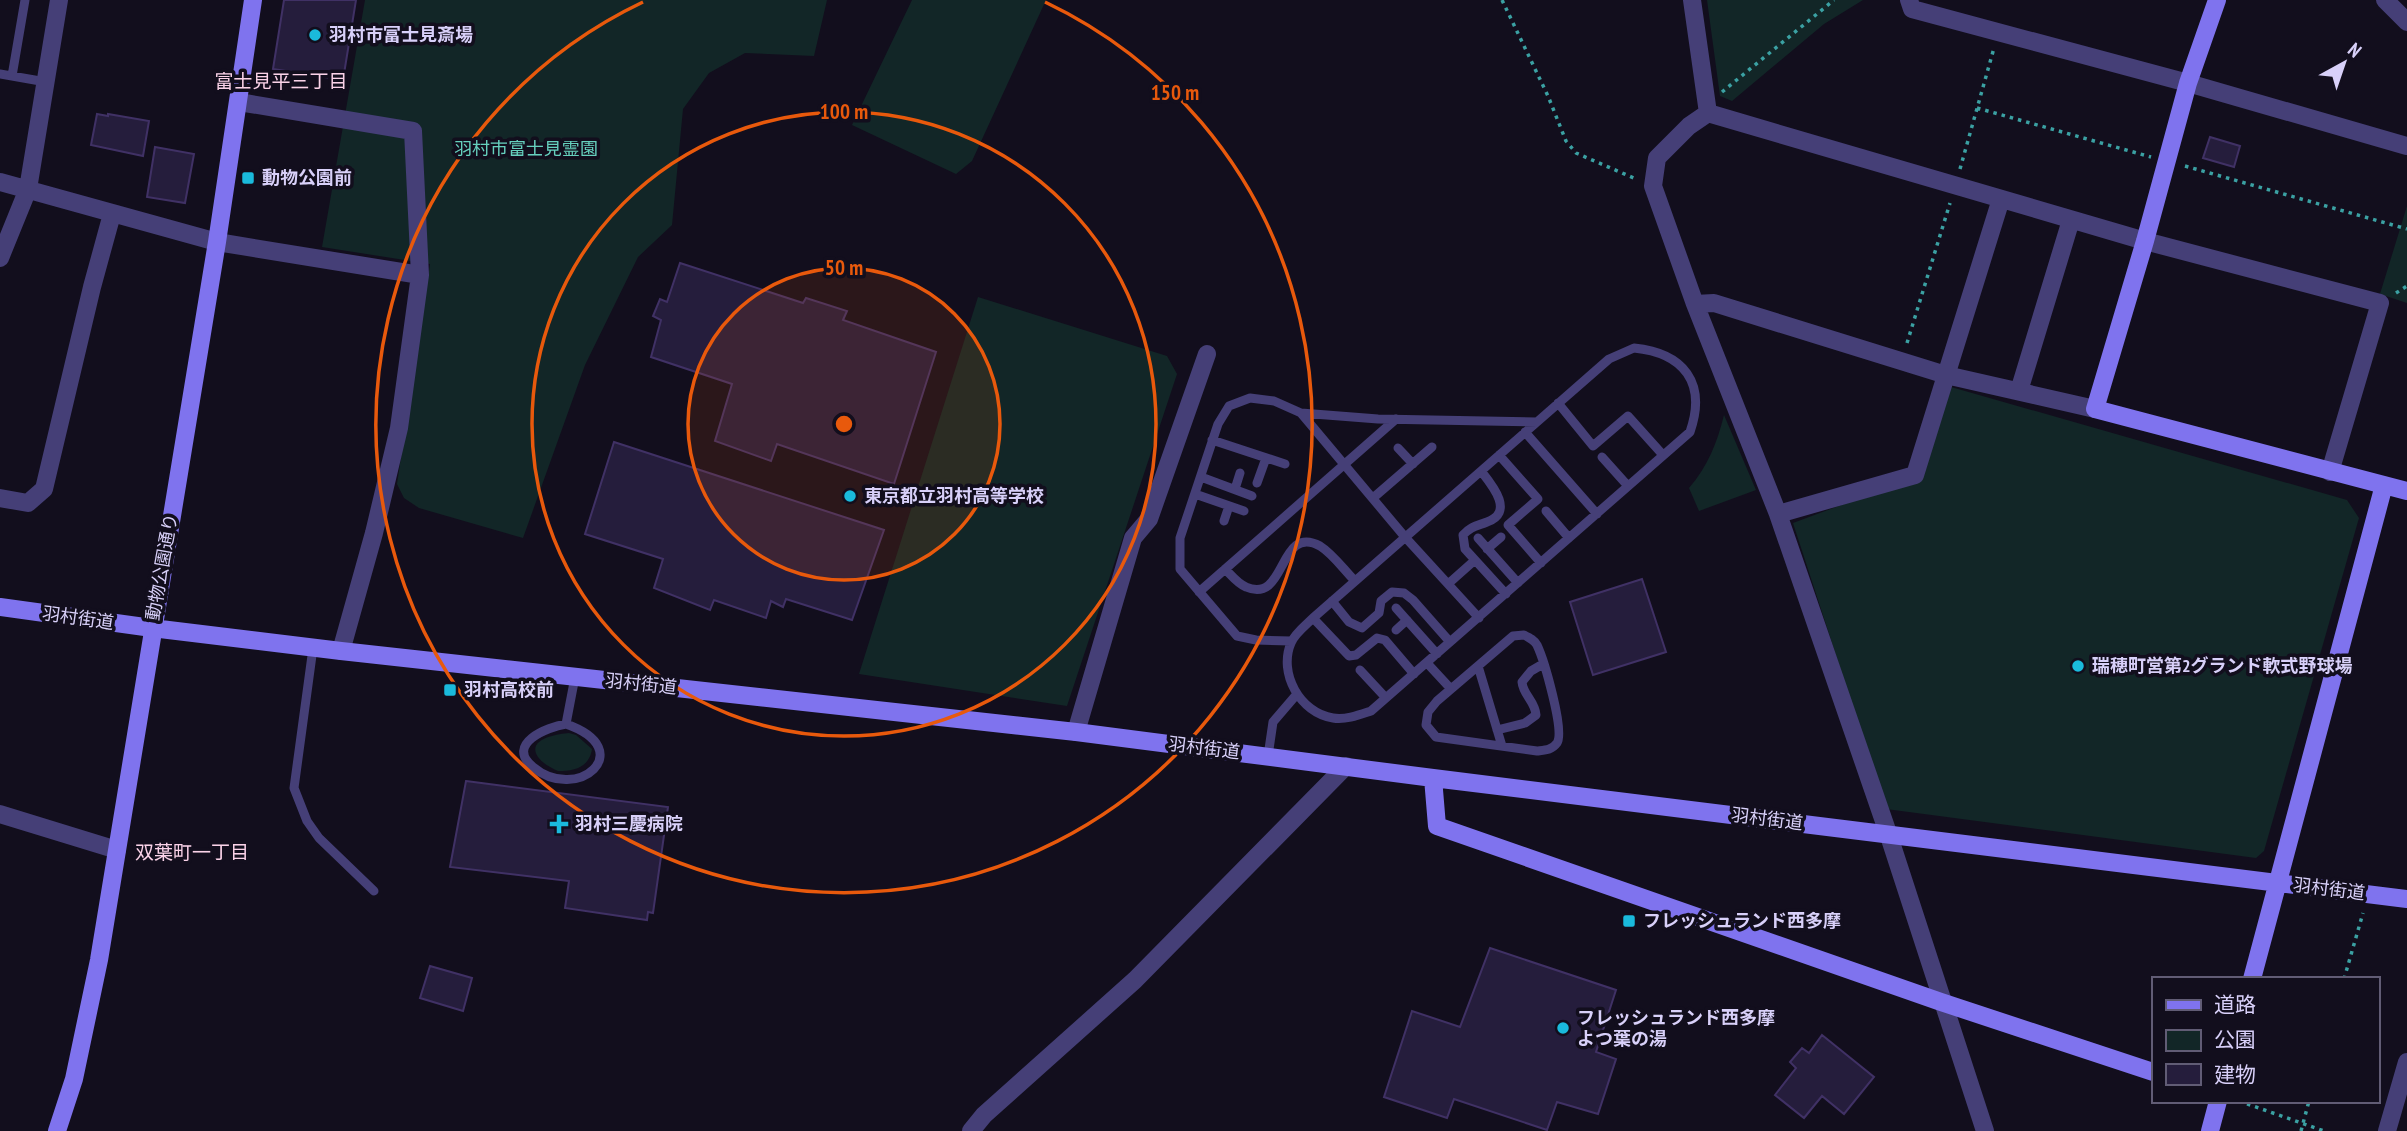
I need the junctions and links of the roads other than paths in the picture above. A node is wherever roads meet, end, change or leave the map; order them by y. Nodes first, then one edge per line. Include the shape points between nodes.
1 (25, 0) edge
2 (59, 0) edge
3 (253, 0) edge
4 (1692, 0) edge
5 (1909, 0) edge
6 (2217, 0) edge
7 (2385, 0) edge
8 (2407, 22) edge
9 (0, 74) edge
10 (12, 76) junction
11 (46, 82) junction
12 (2188, 83) junction
13 (239, 102) junction
14 (1708, 109) junction
15 (2407, 146) edge
16 (0, 182) edge
17 (28, 189) junction
18 (2001, 199) junction
19 (113, 214) junction
20 (2071, 220) junction
21 (2145, 241) junction
22 (217, 242) junction
23 (0, 258) edge
24 (419, 275) junction
25 (1695, 304) junction
26 (1207, 354) dead end
27 (1947, 375) junction
28 (2019, 391) junction
29 (1558, 403) junction
30 (2095, 409) junction
31 (1301, 413) junction
32 (1396, 419) junction
33 (1537, 422) junction
34 (1525, 432) junction
35 (1212, 440) junction
36 (1432, 447) dead end
37 (1398, 448) dead end
38 (1499, 455) junction
39 (1663, 455) junction
40 (1602, 457) dead end
41 (1266, 458) junction
42 (1285, 464) dead end
43 (1344, 464) junction
44 (1413, 464) junction
45 (1481, 471) junction
46 (2330, 472) junction
47 (1240, 473) dead end
48 (1201, 477) junction
49 (1257, 484) dead end
50 (2384, 485) junction
51 (1628, 486) junction
52 (1235, 489) junction
53 (2407, 491) edge
54 (1195, 494) junction
55 (1252, 496) dead end
56 (0, 498) edge
57 (1373, 498) junction
58 (1229, 506) junction
59 (1244, 511) dead end
60 (1546, 511) dead end
61 (1597, 514) junction
62 (1778, 514) junction
63 (1224, 521) dead end
64 (1405, 537) junction
65 (1501, 537) dead end
66 (1478, 538) dead end
67 (1570, 538) junction
68 (1487, 549) junction
69 (1475, 560) junction
70 (1541, 563) junction
71 (1225, 569) junction
72 (1355, 581) junction
73 (1518, 583) junction
74 (1448, 584) junction
75 (1199, 592) junction
76 (1506, 594) junction
77 (1332, 601) junction
78 (0, 607) edge
79 (1396, 608) dead end
80 (1312, 618) junction
81 (1479, 618) junction
82 (1407, 620) junction
83 (152, 628) junction
84 (1396, 630) dead end
85 (1291, 641) junction
86 (1450, 642) junction
87 (313, 648) junction
88 (341, 651) junction
89 (1437, 654) junction
90 (1427, 663) junction
91 (1543, 664) junction
92 (1478, 666) junction
93 (1360, 670) dead end
94 (1414, 674) junction
95 (575, 677) junction
96 (1451, 689) junction
97 (1297, 694) junction
98 (1386, 698) junction
99 (566, 724) junction
100 (1497, 730) junction
101 (1076, 732) junction
102 (1502, 746) junction
103 (1268, 756) junction
104 (1346, 766) junction
105 (1433, 778) junction
106 (0, 814) edge
107 (1888, 833) junction
108 (117, 850) junction
109 (2278, 883) junction
110 (374, 891) dead end
111 (2407, 899) edge
112 (2253, 977) edge
113 (1941, 1002) junction
114 (2407, 1062) edge
115 (2152, 1072) edge
116 (2217, 1103) edge
117 (57, 1131) edge
118 (971, 1131) edge
119 (1985, 1131) edge
120 (2210, 1131) edge
121 (2387, 1131) edge

1 - 10 lane
2 - 11 street
3 - 13 street, 動物公園通り
4 - 14 street
5 - 12 street via 1912,9
6 - 12 street
7 - 8 street
9 - 10 lane
10 - 11 lane
11 - 17 street
12 - 15 street
12 - 21 street
13 - 22 street, 動物公園通り
13 - 24 street via 413,131
14 - 18 street
14 - 25 street via 1657,158 1653,186
16 - 17 street
17 - 19 street
17 - 23 street
18 - 20 street
18 - 27 street
19 - 22 street
19 - 56 street via 44,489 29,503
20 - 21 street
20 - 28 street
21 - 30 street
21 - 46 street via 2379,303
22 - 24 street
22 - 83 street, 動物公園通り
24 - 88 street via 399,428
25 - 27 street via 1714,303
25 - 62 street
26 - 101 street via 1149,519 1133,538
27 - 28 street
27 - 62 street via 1915,475
28 - 30 street
29 - 33 lane
29 - 39 lane via 1593,446 1628,416
29 - 39 lane via 1609,359 1634,348 1655,350 1678,362 1689,377 1696,412 1690,432
30 - 46 street
31 - 32 lane
31 - 35 lane via 1275,401 1250,398 1229,406
31 - 43 lane
32 - 33 lane
32 - 43 lane
33 - 34 lane
34 - 38 lane
34 - 61 lane
35 - 41 lane
35 - 48 lane
36 - 44 lane
37 - 44 lane
38 - 45 lane
38 - 70 lane via 1538,499 1508,525
39 - 51 lane
40 - 51 lane
41 - 42 lane
41 - 49 lane
43 - 57 lane
43 - 71 lane
44 - 57 lane
45 - 64 lane
45 - 69 lane via 1501,501 1497,516 1463,535 1465,549
46 - 50 street
47 - 52 lane
48 - 52 lane
48 - 54 lane
50 - 53 street
50 - 109 street
51 - 61 lane
52 - 55 lane
54 - 58 lane
54 - 75 lane via 1180,538 1180,569
57 - 64 lane
58 - 59 lane
58 - 63 lane
60 - 67 lane
61 - 67 lane
62 - 107 street
64 - 72 lane
64 - 74 lane
65 - 68 lane
66 - 68 lane
67 - 70 lane
68 - 73 lane
69 - 74 lane
69 - 76 lane
70 - 73 lane
71 - 72 lane via 1245,587 1269,586 1285,557 1305,542 1327,551
71 - 75 lane
72 - 77 lane
73 - 76 lane
74 - 81 lane
75 - 85 lane via 1237,636
76 - 81 lane
77 - 80 lane
77 - 86 lane via 1349,622 1362,628 1379,613 1381,601 1392,592 1404,593
78 - 83 street, 羽村街道
79 - 82 lane
80 - 85 lane
80 - 94 lane via 1349,656 1377,638 1385,640
81 - 86 lane
82 - 84 lane
82 - 89 lane
83 - 87 street, 羽村街道
83 - 108 street, 動物公園通り
85 - 97 lane via 1288,675
86 - 89 lane
87 - 88 street, 羽村街道
87 - 110 lane via 294,788 319,838
88 - 95 street, 羽村街道
89 - 90 lane
90 - 94 lane
90 - 96 lane
91 - 92 lane via 1535,642 1524,635 1513,636
91 - 100 lane via 1522,682 1536,715 1525,723
91 - 102 lane via 1560,725 1559,741 1551,749 1537,751
92 - 96 lane
92 - 100 lane
93 - 98 lane
94 - 98 lane
95 - 99 lane
95 - 101 street, 羽村街道
96 - 102 lane via 1428,712 1426,724 1436,737
97 - 98 lane via 1313,709 1333,718 1371,712
97 - 103 lane via 1273,722
99 - 99 lane via 581,730 599,748 601,759 580,779 539,772 525,753 534,736
100 - 102 lane
101 - 103 street, 羽村街道
103 - 104 street, 羽村街道
104 - 105 street, 羽村街道
104 - 118 street via 1135,980
105 - 107 street, 羽村街道
105 - 113 street via 1437,826
106 - 108 street
107 - 109 street, 羽村街道
107 - 113 street
108 - 117 street, 動物公園通り via 74,1079
109 - 111 street, 羽村街道
109 - 112 street
113 - 115 street
113 - 119 street
114 - 121 street
116 - 120 street

